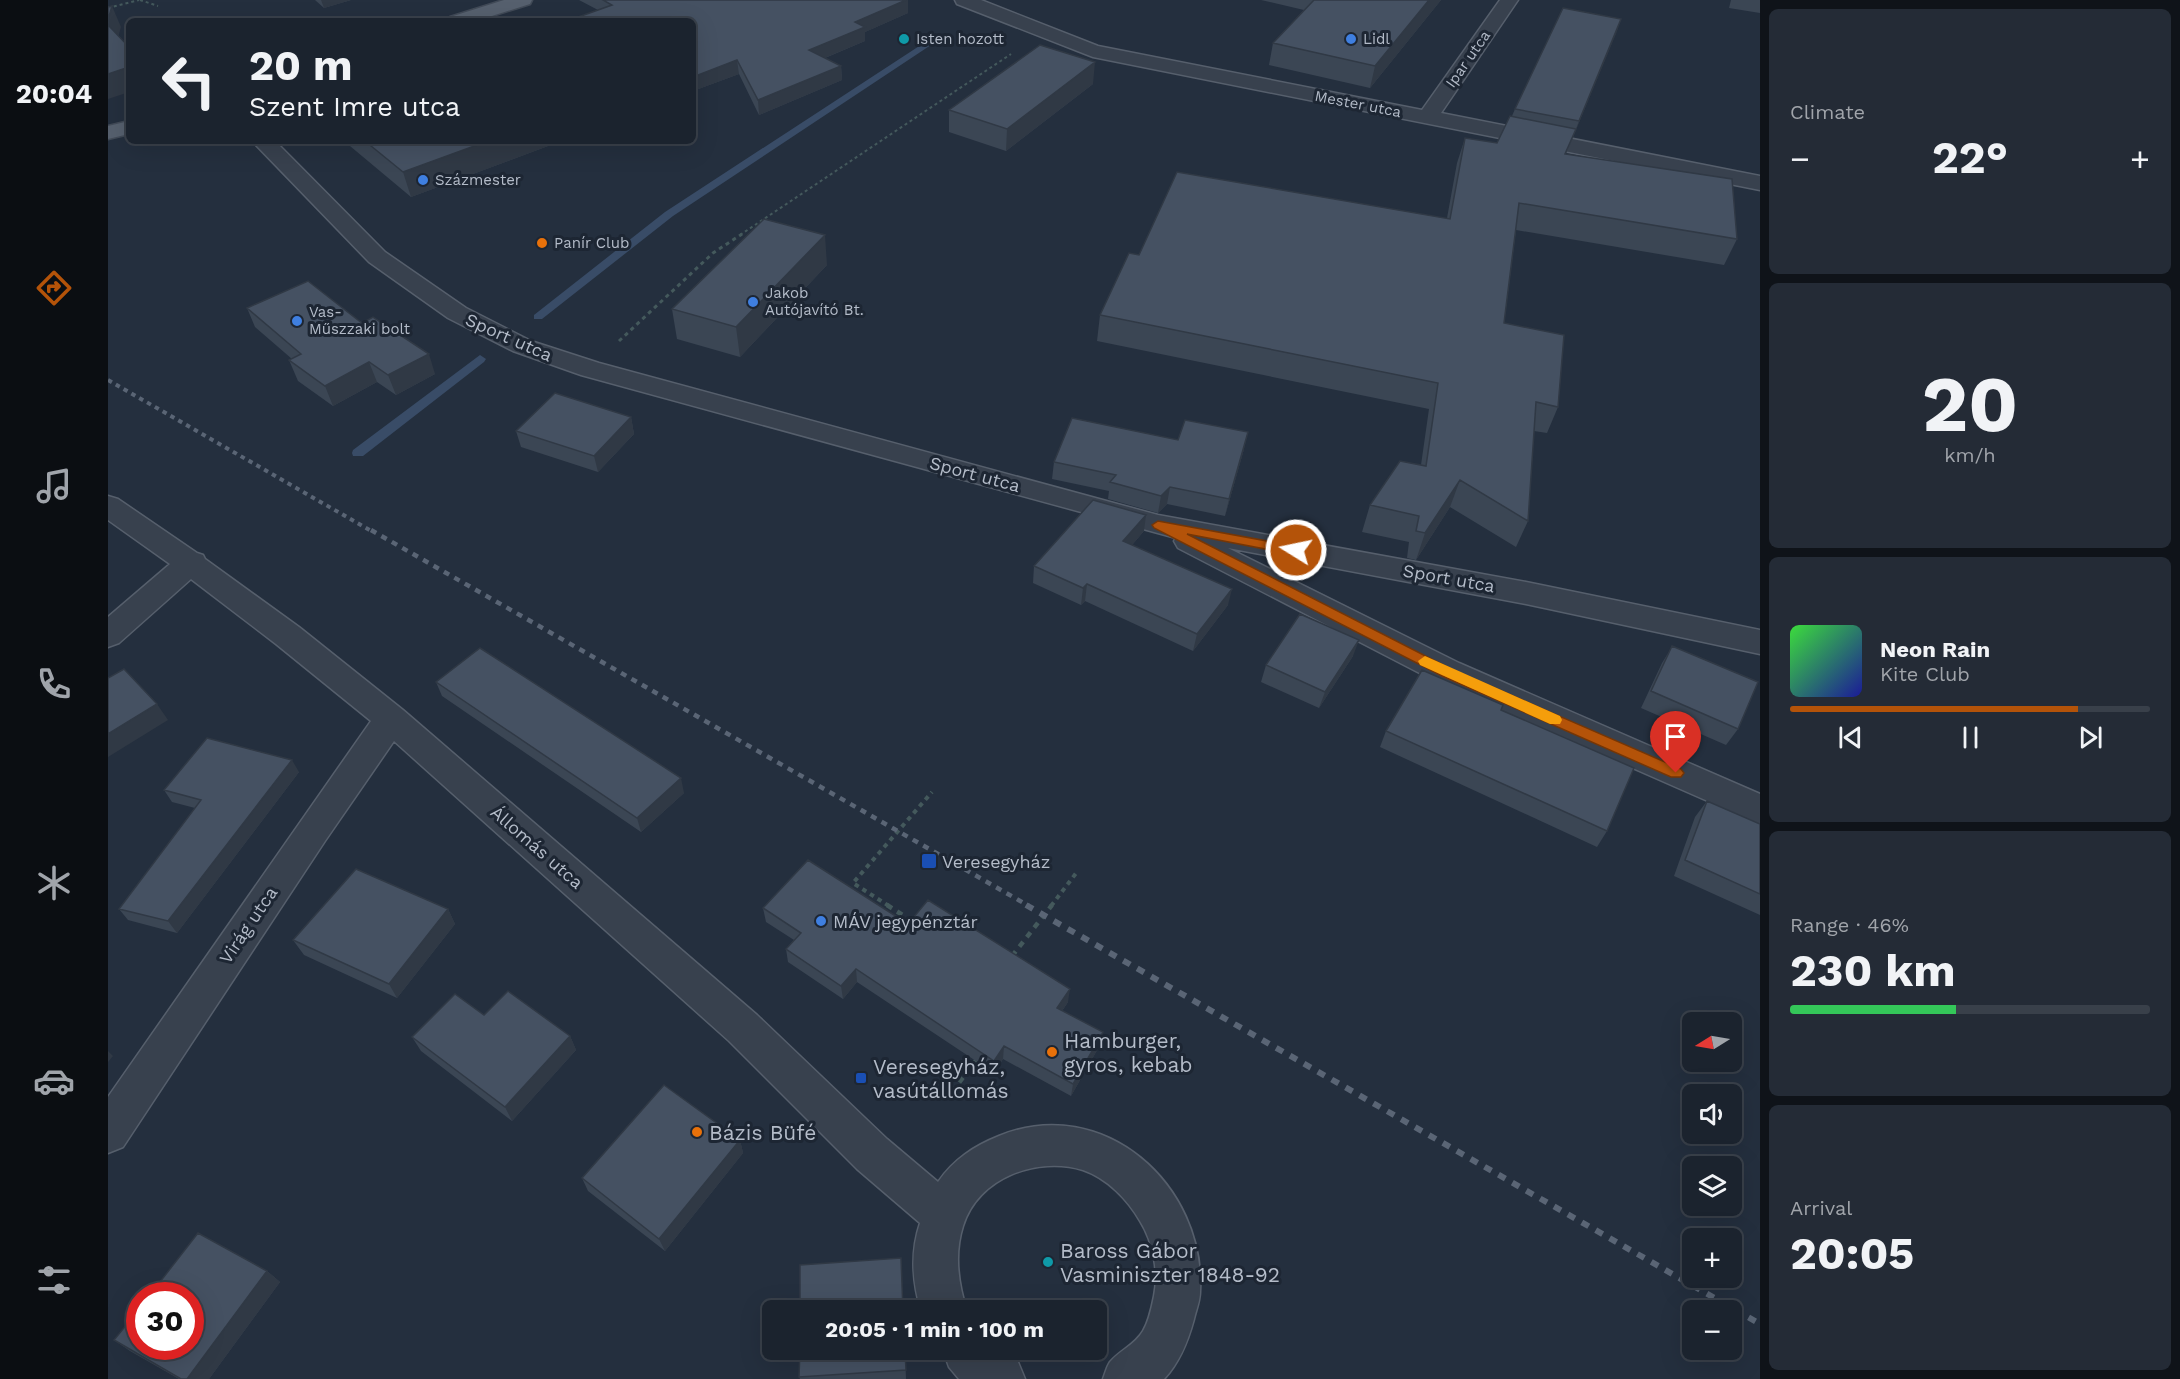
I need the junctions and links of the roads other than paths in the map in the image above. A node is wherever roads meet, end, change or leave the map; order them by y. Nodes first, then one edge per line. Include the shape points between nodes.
1 (523, 0) edge
2 (964, 0) edge
3 (1509, 0) edge
4 (467, 18) edge
5 (1427, 118) junction
6 (126, 128) edge
7 (108, 133) edge
8 (266, 144) edge
9 (1760, 183) edge
10 (108, 506) edge
11 (1158, 525) junction
12 (192, 562) junction
13 (108, 635) edge
14 (1760, 642) edge
15 (391, 719) junction
16 (1760, 810) edge
17 (108, 1133) edge
18 (943, 1214) junction
19 (940, 1300) edge
20 (1150, 1370) edge

1 - 4 main road
2 - 5 street, Mester utca via 1093,51
3 - 5 street, Ipar utca
5 - 9 street, Mester utca
6 - 7 main road
8 - 11 street, Sport utca via 377,257 448,307 522,346 590,369
10 - 12 street, Állomás utca
11 - 14 street, Sport utca via 1526,593
11 - 16 street via 1447,672
12 - 13 street
12 - 15 street, Állomás utca
15 - 17 street, Virág utca
15 - 18 street, Állomás utca via 743,1028 872,1154
18 - 19 street via 934,1252
18 - 20 street via 964,1180 996,1156 1035,1144 1074,1146 1112,1161 1146,1188 1169,1225 1180,1267 1176,1311

